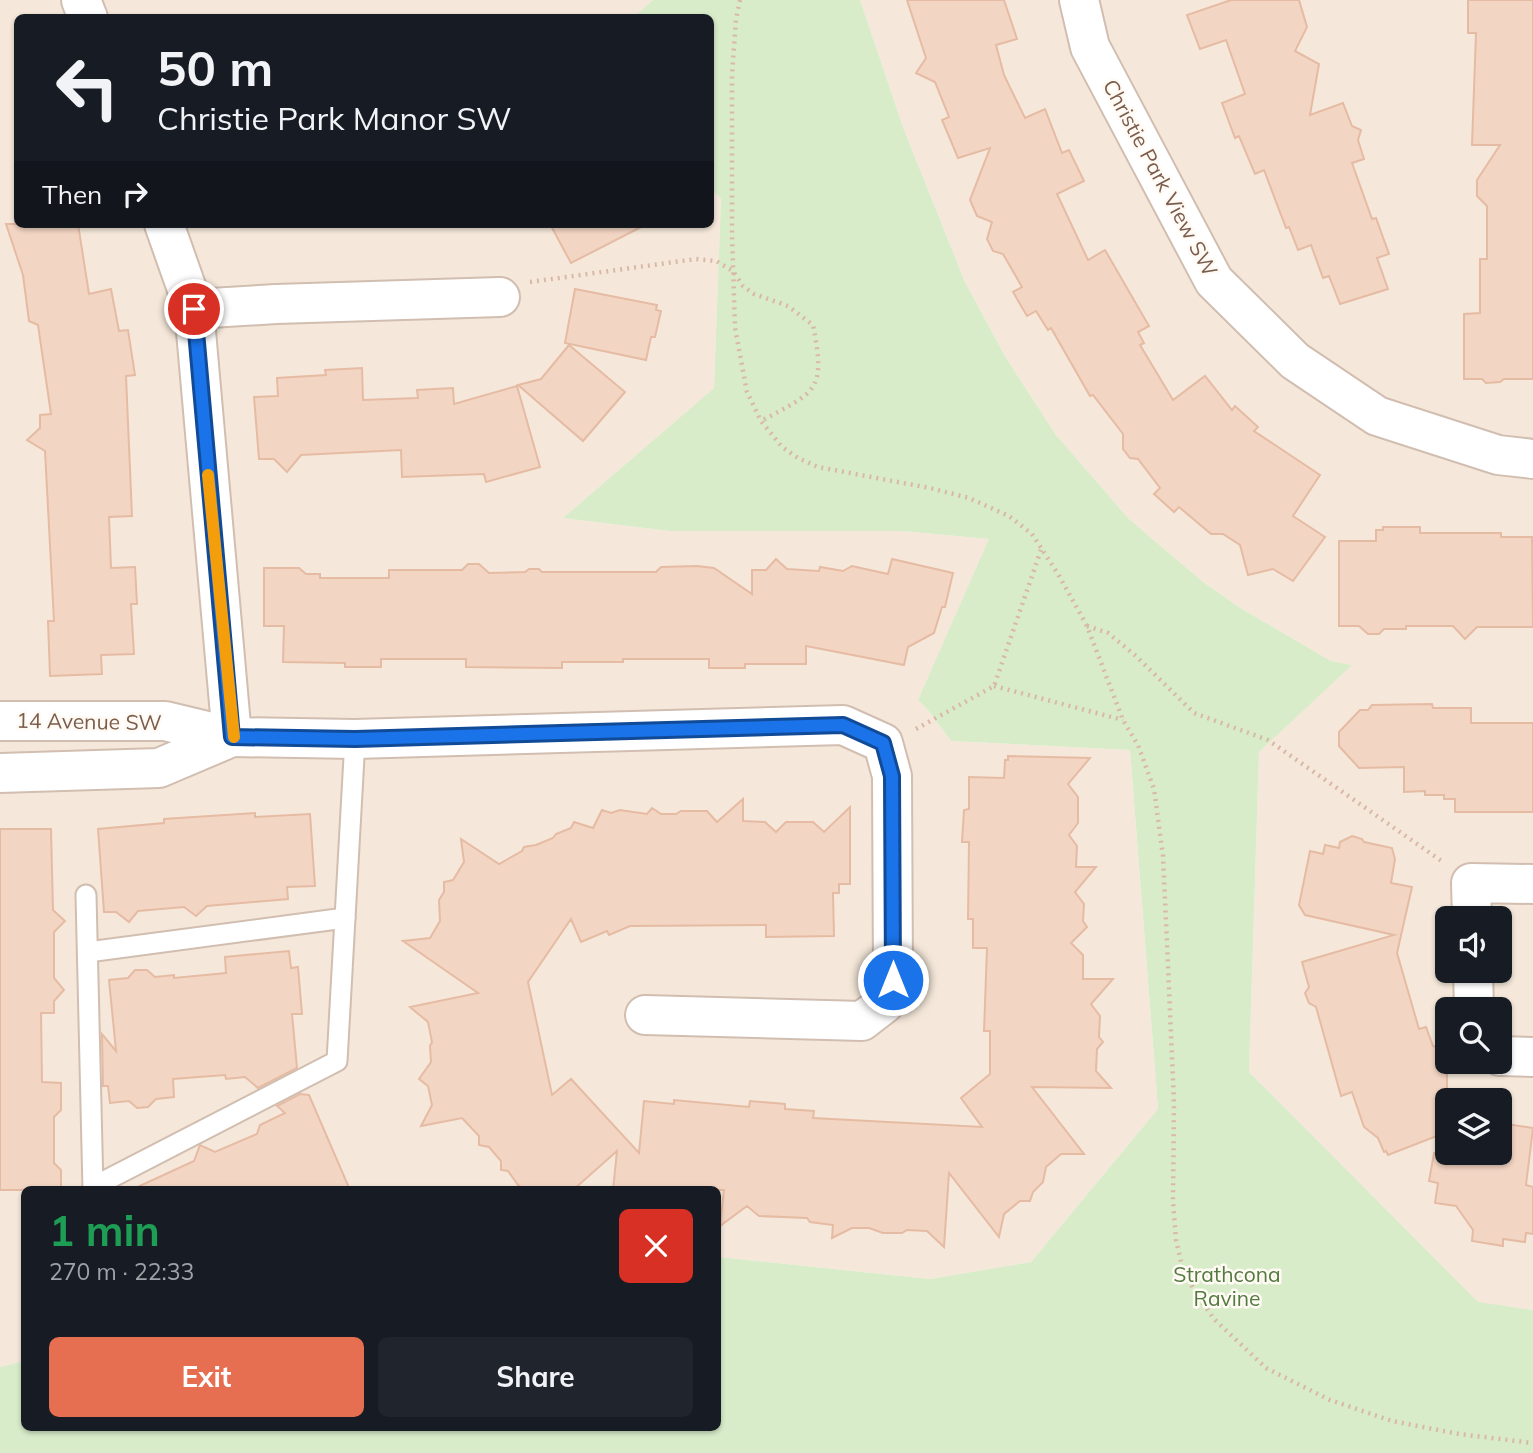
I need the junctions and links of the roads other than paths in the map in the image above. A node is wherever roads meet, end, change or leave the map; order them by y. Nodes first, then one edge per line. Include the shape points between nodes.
1 (1079, 0) edge
2 (165, 228) edge
3 (500, 297) road end
4 (194, 309) junction
5 (1533, 458) edge
6 (0, 721) edge
7 (232, 737) junction
8 (355, 739) junction
9 (0, 773) edge
10 (1533, 884) edge
11 (86, 895) dead end
12 (1471, 901) edge
13 (345, 918) junction
14 (88, 952) junction
15 (645, 1015) dead end
16 (1512, 1056) edge
17 (1533, 1056) edge
18 (93, 1186) edge
19 (99, 1186) edge

1 - 5 street, Christie Park View SW via 1090,47 1214,281 1295,361 1377,416 1498,455
2 - 4 street
3 - 4 street
4 - 7 street
6 - 7 street, 14 Avenue SW via 165,721
7 - 8 street
7 - 9 street, 14 Avenue SW via 159,768
8 - 13 lane
8 - 15 street via 843,725 883,743 892,776 893,967 884,1004 862,1021
10 - 12 street
11 - 14 lane
13 - 14 lane
13 - 19 lane via 337,1060
14 - 18 lane
16 - 17 street

